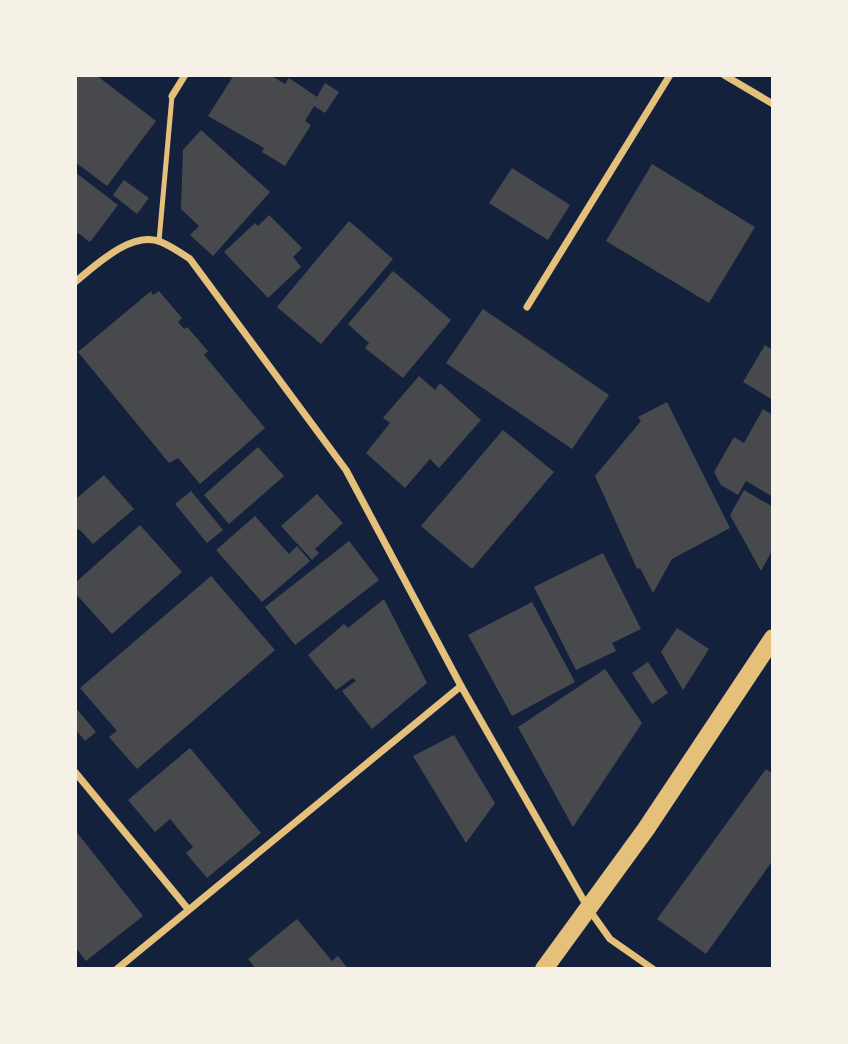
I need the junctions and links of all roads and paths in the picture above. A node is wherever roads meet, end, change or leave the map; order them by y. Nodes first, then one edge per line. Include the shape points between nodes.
1 (185, 75) edge
2 (670, 75) edge
3 (724, 75) edge
4 (172, 96) joint
5 (773, 104) edge
6 (159, 241) junction
7 (75, 282) edge
8 (527, 307) dead end
9 (773, 638) edge
10 (461, 686) junction
11 (75, 772) edge
12 (588, 908) junction
13 (188, 909) junction
14 (117, 969) edge
15 (544, 969) edge
16 (653, 969) edge

1 - 4 street
2 - 8 street
3 - 5 street
4 - 6 lane
6 - 7 street via 131,242
6 - 10 street via 190,259 346,470
9 - 12 main road
10 - 12 street
10 - 13 street
11 - 13 street
12 - 15 main road
12 - 16 street via 610,939
13 - 14 street

